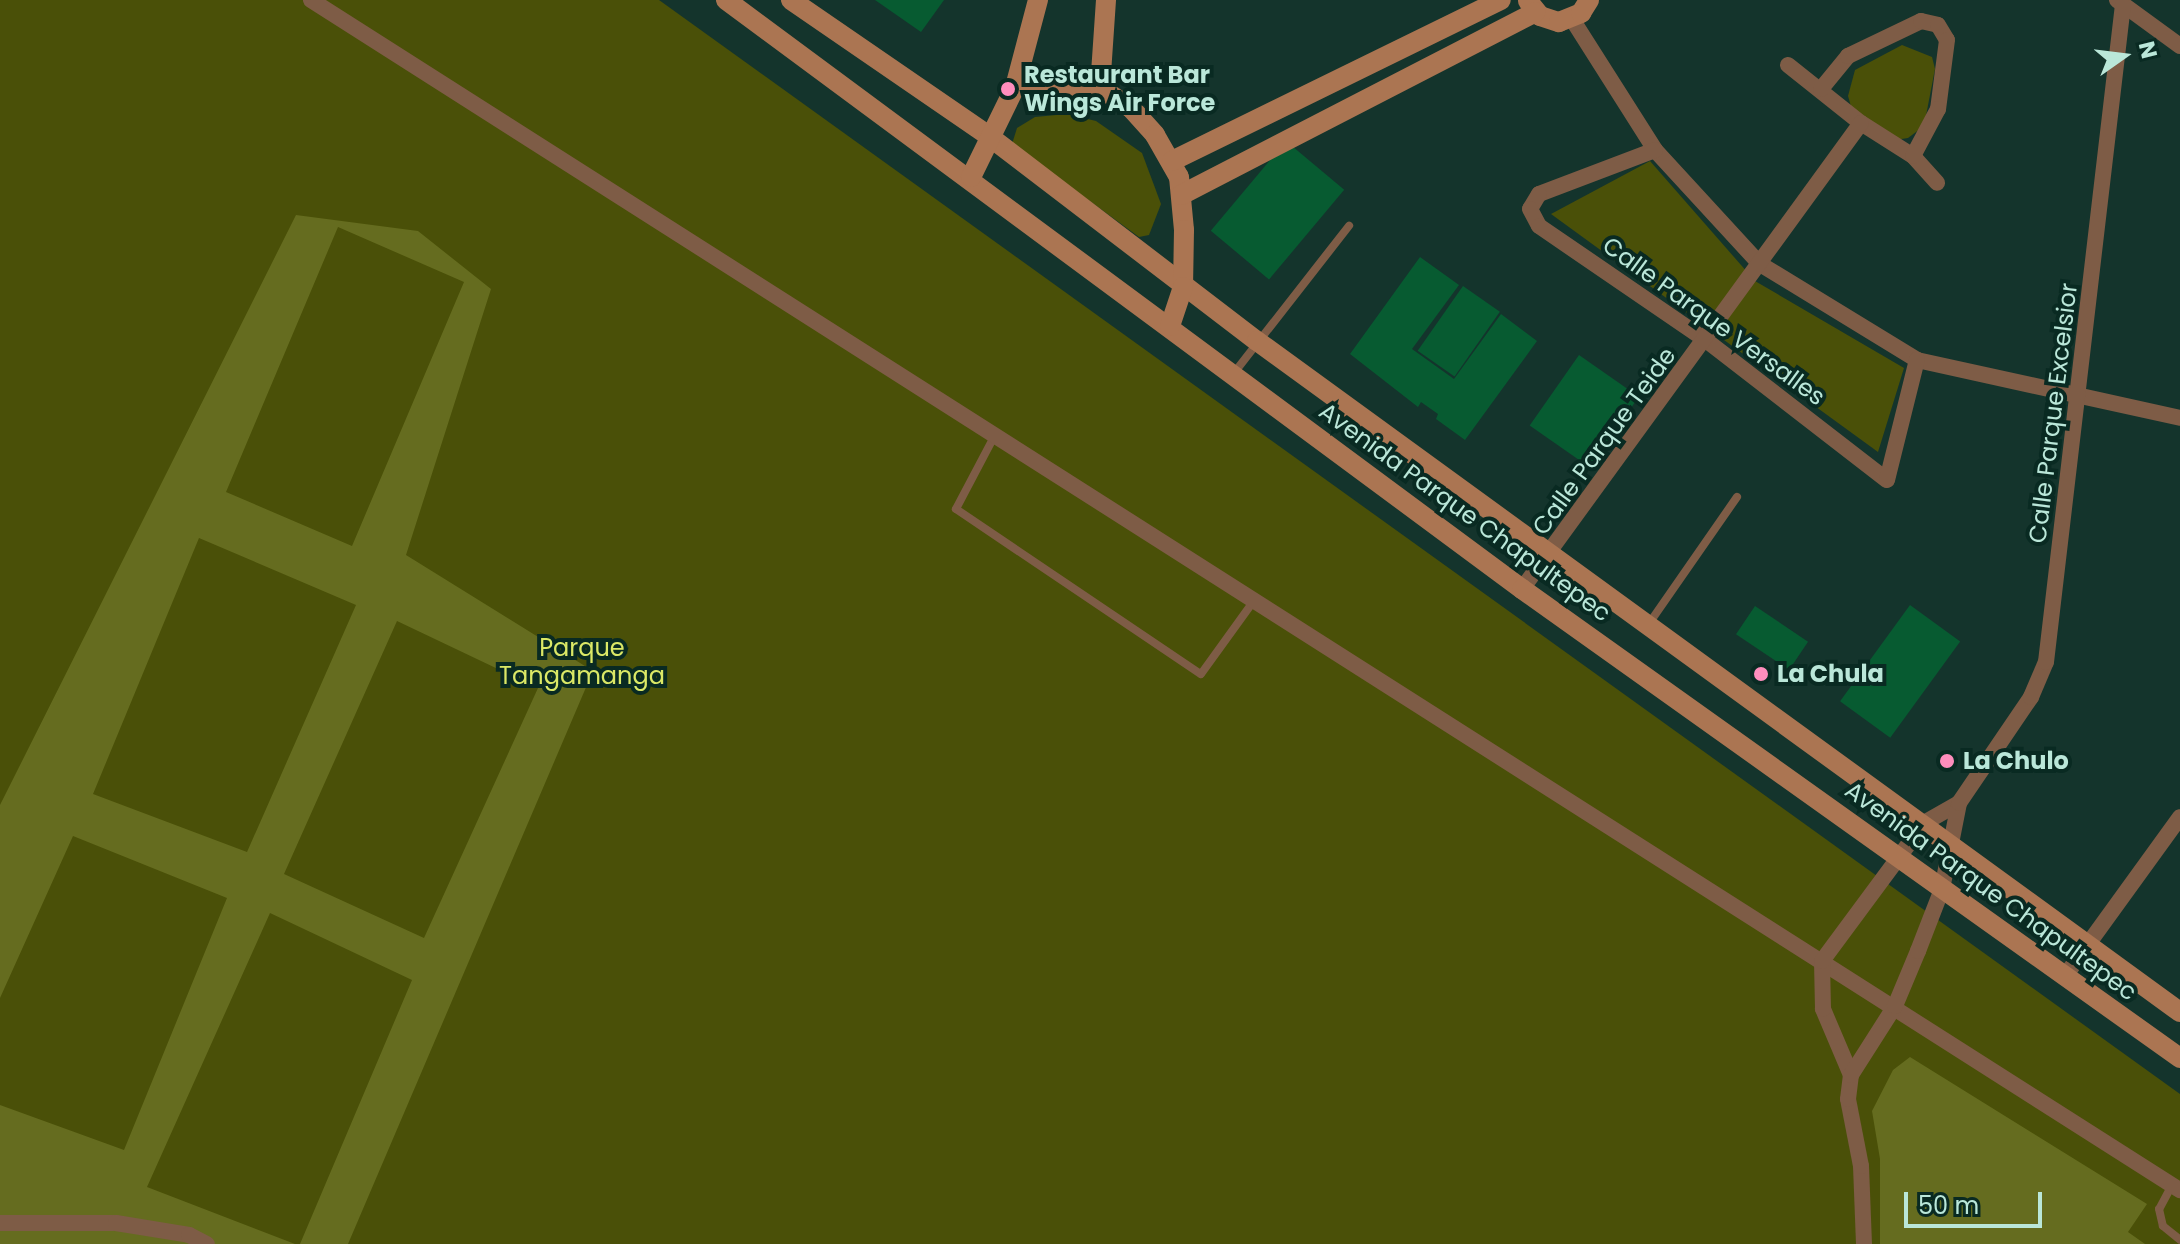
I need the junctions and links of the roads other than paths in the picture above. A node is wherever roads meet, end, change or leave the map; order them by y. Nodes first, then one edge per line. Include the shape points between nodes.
1 (311, 0) edge
2 (726, 0) edge
3 (791, 0) edge
4 (1038, 0) edge
5 (1106, 0) edge
6 (1501, 0) edge
7 (1589, 0) edge
8 (2119, 2) edge
9 (1531, 6) edge
10 (1572, 19) junction
11 (2180, 46) edge
12 (1788, 65) dead end
13 (1015, 87) junction
14 (1100, 88) junction
15 (1821, 89) junction
16 (1861, 123) junction
17 (990, 137) junction
18 (1655, 150) junction
19 (1913, 156) junction
20 (1172, 161) junction
21 (971, 177) junction
22 (1937, 183) dead end
23 (1181, 195) junction
24 (1349, 226) dead end
25 (1760, 264) junction
26 (1183, 287) junction
27 (1170, 326) junction
28 (1257, 341) junction
29 (1707, 341) junction
30 (1917, 360) junction
31 (1233, 373) junction
32 (2080, 398) junction
33 (2180, 418) edge
34 (996, 433) junction
35 (1737, 497) dead end
36 (1550, 556) junction
37 (1522, 589) junction
38 (1253, 602) junction
39 (1648, 626) junction
40 (1959, 803) junction
41 (2180, 817) edge
42 (1924, 823) junction
43 (1954, 843) junction
44 (1900, 857) junction
45 (1942, 889) junction
46 (2087, 945) junction
47 (1822, 961) junction
48 (2065, 976) junction
49 (1895, 1006) junction
50 (2180, 1012) edge
51 (2180, 1058) edge
52 (1851, 1075) junction
53 (2176, 1187) edge
54 (0, 1223) edge
55 (2180, 1240) edge
56 (207, 1244) edge
57 (1864, 1244) edge

1 - 34 street
2 - 21 main road, Avenida Parque Chapultepec
3 - 17 main road, Avenida Parque Chapultepec
4 - 13 main road
5 - 14 main road
6 - 20 main road
7 - 10 main road
8 - 11 street
8 - 32 street, Calle Parque Excelsior
9 - 10 main road via 1552,22
9 - 23 main road
10 - 18 street
12 - 15 street
13 - 14 main road
13 - 17 main road
14 - 20 main road via 1131,108
15 - 16 street
15 - 19 street via 1848,56 1921,21 1938,25 1947,40 1938,109
16 - 19 street
16 - 25 street, Calle Parque Teide
17 - 21 main road
17 - 26 main road, Avenida Parque Chapultepec
18 - 25 street
18 - 29 street, Calle Parque Versalles via 1539,194 1530,209 1539,226
19 - 22 street
20 - 23 main road
21 - 27 main road, Avenida Parque Chapultepec
23 - 26 main road
24 - 28 lane
25 - 29 street, Calle Parque Teide
25 - 30 street
26 - 27 main road
26 - 28 main road, Avenida Parque Chapultepec
27 - 31 main road, Avenida Parque Chapultepec
28 - 31 lane
28 - 36 main road, Avenida Parque Chapultepec
29 - 30 street, Calle Parque Versalles via 1887,480
29 - 36 street, Calle Parque Teide
30 - 32 street
31 - 37 main road, Avenida Parque Chapultepec
32 - 33 street
32 - 40 street, Calle Parque Excelsior via 2046,662 2031,697
34 - 38 street
34 - 38 lane via 956,509 1201,674
35 - 39 lane
36 - 37 street, Calle Parque Teide
36 - 39 main road, Avenida Parque Chapultepec
37 - 44 main road, Avenida Parque Chapultepec
38 - 47 street
39 - 42 main road, Avenida Parque Chapultepec
40 - 42 street, Calle Parque Excelsior
40 - 43 street, Calle Parque Excelsior
41 - 46 street
42 - 43 main road, Avenida Parque Chapultepec
42 - 44 street
43 - 45 street, Calle Parque Excelsior
43 - 46 main road, Avenida Parque Chapultepec
44 - 45 main road, Avenida Parque Chapultepec
44 - 47 street
45 - 48 main road, Avenida Parque Chapultepec
45 - 49 street, Calle Parque Excelsior
46 - 48 street
46 - 50 main road, Avenida Parque Chapultepec
47 - 49 street
47 - 52 street via 1823,1009
48 - 51 main road, Avenida Parque Chapultepec
49 - 52 street, Calle Parque Excelsior
49 - 53 street
52 - 57 street via 1848,1099 1861,1166
53 - 55 lane via 2159,1209 2163,1226
54 - 56 street via 116,1223 189,1235

